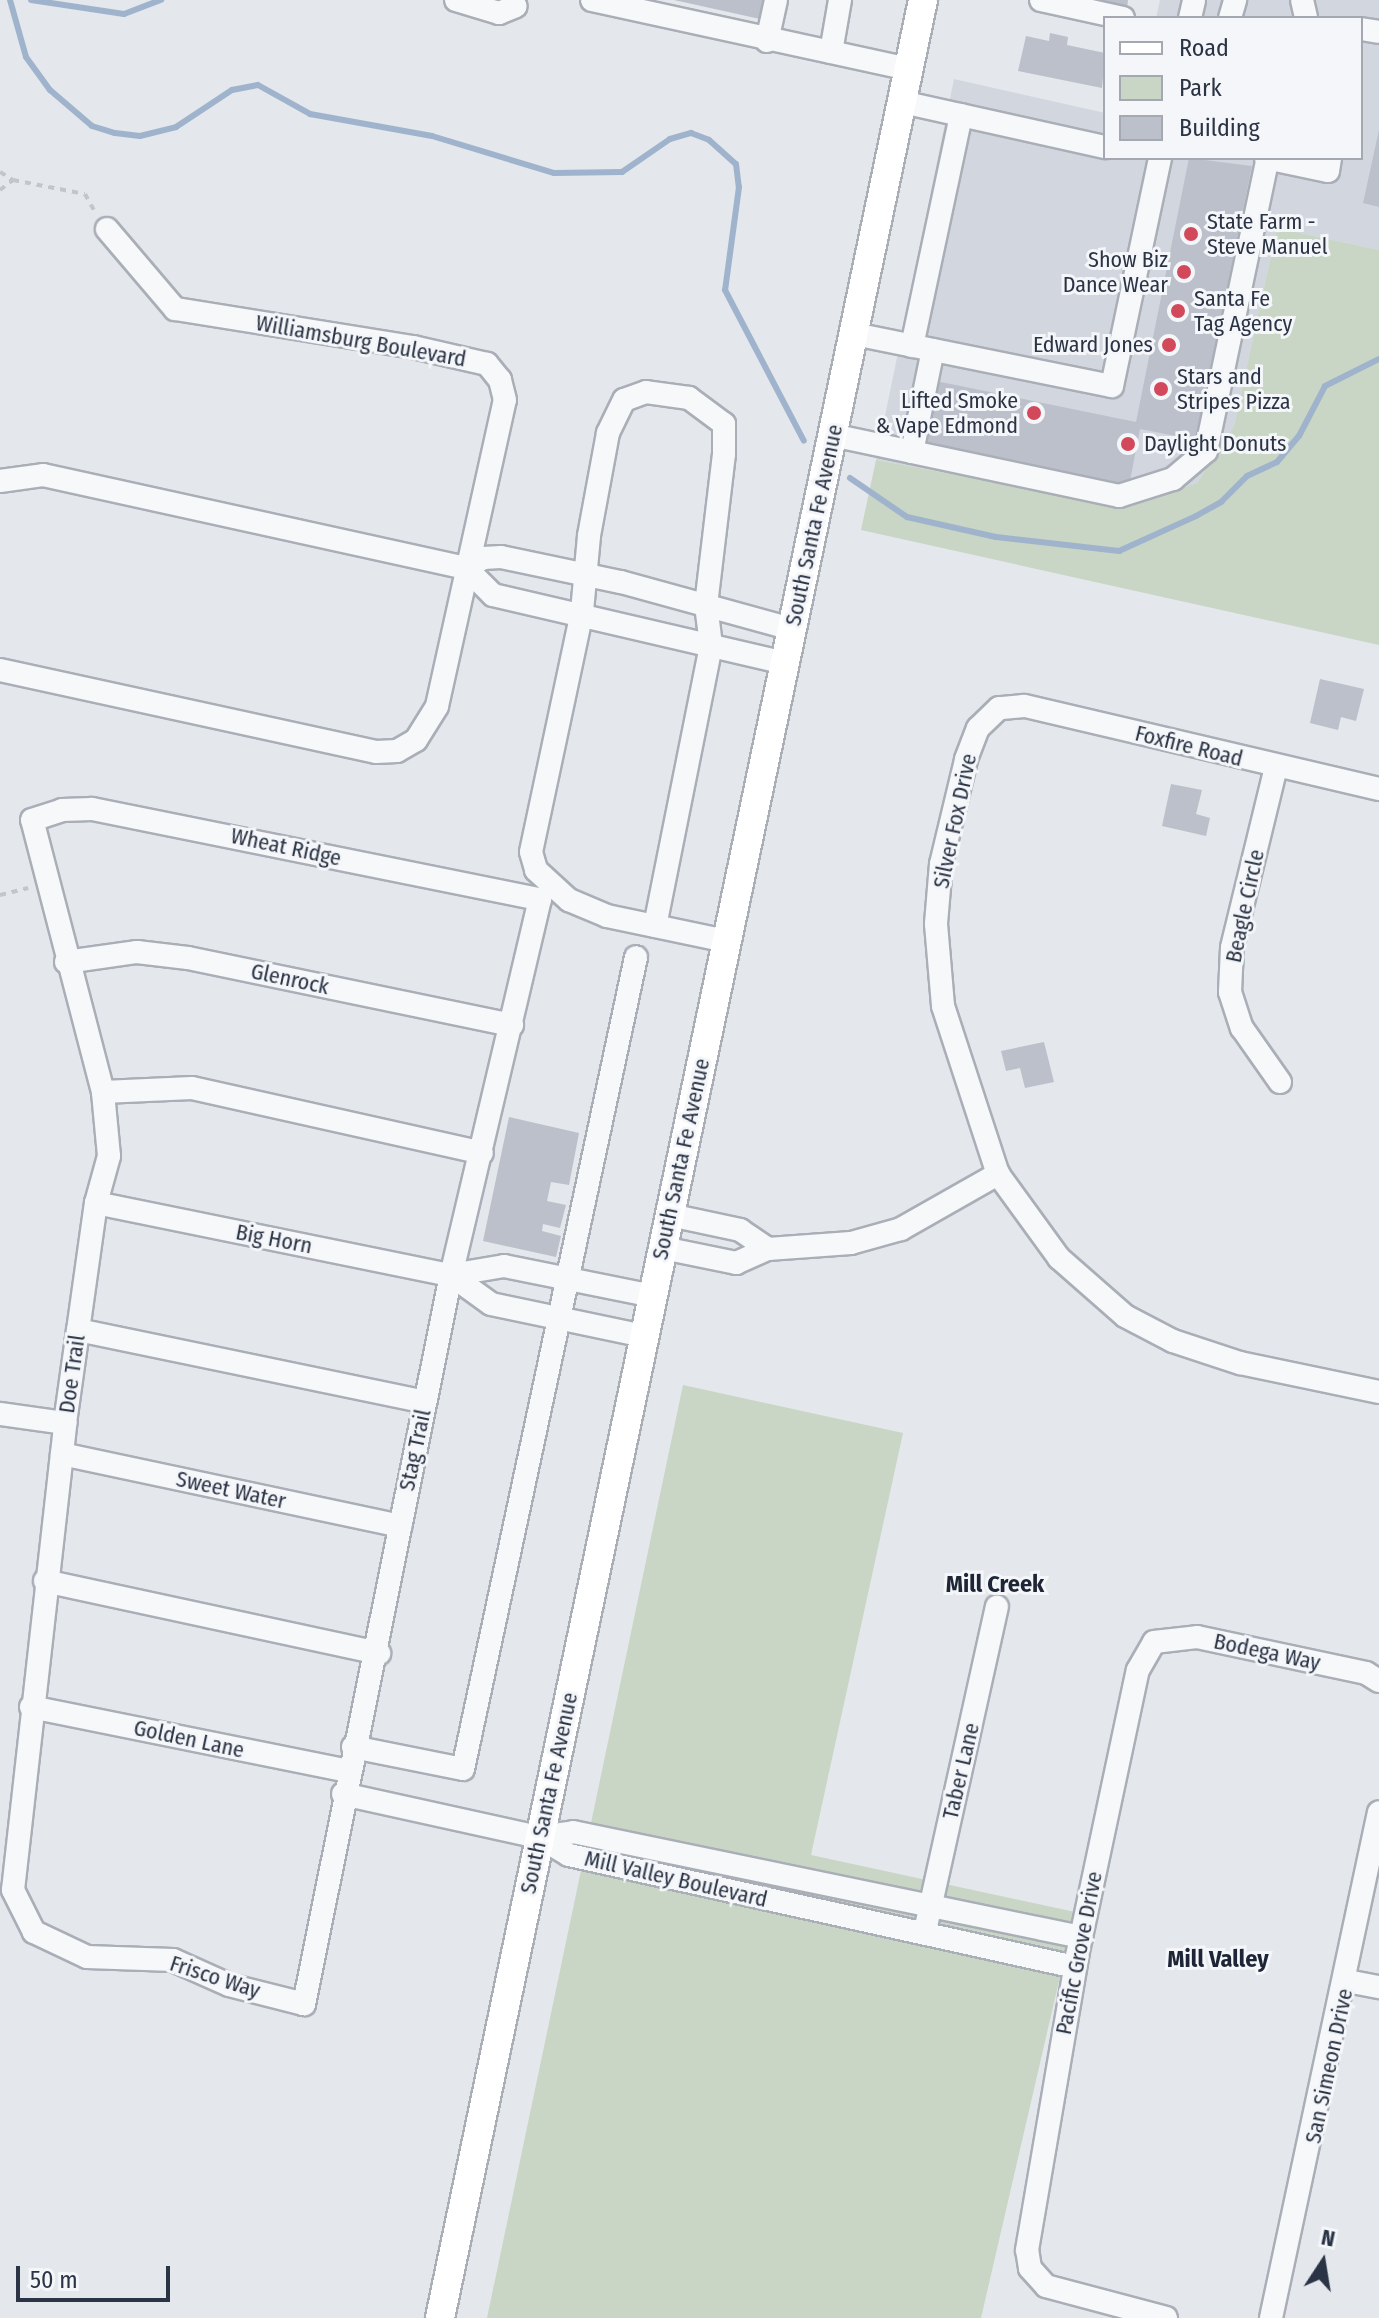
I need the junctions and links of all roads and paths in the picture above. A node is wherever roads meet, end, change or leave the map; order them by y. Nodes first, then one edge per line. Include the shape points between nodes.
1 (456, 0) edge
2 (592, 0) edge
3 (776, 0) edge
4 (840, 0) edge
5 (923, 0) edge
6 (1041, 0) edge
7 (515, 2) edge
8 (1117, 16) edge
9 (767, 41) junction
10 (831, 52) junction
11 (908, 69) junction
12 (902, 102) junction
13 (961, 115) junction
14 (1103, 147) edge
15 (1158, 160) edge
16 (1267, 160) edge
17 (1276, 160) edge
18 (1330, 160) edge
19 (0, 172) edge
20 (13, 180) junction
21 (0, 190) edge
22 (107, 229) joint
23 (854, 334) junction
24 (922, 348) junction
25 (832, 435) junction
26 (912, 452) junction
27 (0, 481) edge
28 (466, 568) junction
29 (583, 574) junction
30 (706, 605) junction
31 (582, 612) junction
32 (792, 629) junction
33 (711, 645) junction
34 (785, 663) junction
35 (0, 670) edge
36 (999, 708) joint
37 (1276, 767) junction
38 (1379, 789) edge
39 (32, 820) joint
40 (46, 883) junction
41 (0, 895) edge
42 (540, 899) joint
43 (655, 926) junction
44 (727, 941) junction
45 (636, 957) dead end
46 (66, 962) junction
47 (512, 1025) junction
48 (1280, 1082) dead end
49 (103, 1092) junction
50 (482, 1153) junction
51 (998, 1174) junction
52 (96, 1203) junction
53 (670, 1215) junction
54 (663, 1248) junction
55 (768, 1249) junction
56 (451, 1275) junction
57 (569, 1279) junction
58 (653, 1296) junction
59 (561, 1318) junction
60 (78, 1330) junction
61 (644, 1336) junction
62 (1379, 1392) edge
63 (425, 1402) junction
64 (0, 1414) edge
65 (65, 1423) junction
66 (62, 1454) junction
67 (400, 1526) junction
68 (45, 1581) junction
69 (997, 1607) dead end
70 (1154, 1642) joint
71 (379, 1653) junction
72 (1379, 1681) edge
73 (31, 1707) junction
74 (353, 1747) junction
75 (347, 1771) junction
76 (343, 1794) junction
77 (1379, 1812) edge
78 (539, 1837) junction
79 (930, 1908) junction
80 (34, 1932) joint
81 (924, 1935) junction
82 (1081, 1937) junction
83 (1075, 1967) junction
84 (1347, 1981) junction
85 (1379, 1987) edge
86 (304, 2004) joint
87 (440, 2318) edge
88 (1166, 2318) edge
89 (1271, 2318) edge

1 - 7 street via 499,13
2 - 9 street
3 - 9 street
4 - 10 street
5 - 11 main road, South Santa Fe Avenue
6 - 8 street
9 - 10 street
10 - 11 street
11 - 12 main road, South Santa Fe Avenue
12 - 13 street
12 - 23 main road, South Santa Fe Avenue
13 - 14 street
13 - 24 street
15 - 24 street via 1112,386
16 - 26 street via 1206,451 1173,479 1119,496
17 - 18 street via 1328,171
19 - 20 path
20 - 21 path
20 - 22 path via 85,194
22 - 28 street, Williamsburg Boulevard via 175,309 487,364 500,380 505,400
23 - 24 street
23 - 25 main road, South Santa Fe Avenue
24 - 26 street
25 - 26 street
25 - 32 main road, South Santa Fe Avenue
27 - 28 street via 43,475
28 - 29 street via 483,558 501,557
28 - 31 street via 493,595
28 - 35 street, Williamsburg Boulevard via 432,720 416,740 397,751 376,752
29 - 30 street
29 - 30 street via 608,433 624,400 646,392 689,398 724,424 716,552
29 - 31 street
30 - 32 street
30 - 33 street
31 - 33 street
31 - 43 street via 531,852 536,870 569,900 607,916
32 - 34 main road, South Santa Fe Avenue
33 - 34 street
33 - 43 street
34 - 44 main road, South Santa Fe Avenue
36 - 37 street, Foxfire Road via 1024,706
36 - 51 street, Silver Fox Drive via 978,728 966,760 941,864 936,924 943,1006
37 - 38 street, Foxfire Road
37 - 48 street, Beagle Circle via 1232,948 1230,992 1242,1028
39 - 40 street, Doe Trail
39 - 42 street, Wheat Ridge via 62,810 104,811
40 - 41 path
40 - 46 street, Doe Trail
42 - 47 street, Stag Trail
43 - 44 street
44 - 53 main road, South Santa Fe Avenue
45 - 57 street
46 - 47 street, Glenrock via 123,953 188,958
46 - 49 street, Doe Trail
47 - 50 street, Stag Trail
49 - 50 street via 192,1088
49 - 52 street, Doe Trail via 109,1156
50 - 56 street, Stag Trail
51 - 55 street via 901,1229 822,1248
51 - 62 street, Silver Fox Drive via 1059,1258 1125,1316 1173,1341 1240,1363
52 - 56 street, Big Horn
52 - 60 street, Doe Trail
53 - 54 main road, South Santa Fe Avenue
53 - 55 street via 740,1230
54 - 55 street via 736,1263
54 - 58 main road, South Santa Fe Avenue
56 - 57 street, Big Horn via 504,1266
56 - 59 street, Big Horn via 491,1304
56 - 63 street, Stag Trail
57 - 58 street, Big Horn
57 - 59 street
58 - 61 main road, South Santa Fe Avenue
59 - 61 street, Big Horn
59 - 74 street via 463,1769
60 - 63 street
60 - 65 street, Doe Trail
61 - 78 main road, South Santa Fe Avenue
63 - 67 street, Stag Trail
64 - 65 street
65 - 66 street, Doe Trail
66 - 67 street, Sweet Water
66 - 68 street, Doe Trail
67 - 71 street, Stag Trail
68 - 71 street
68 - 73 street, Doe Trail
69 - 79 street, Taber Lane
70 - 72 street, Bodega Way via 1197,1637 1366,1673
70 - 82 street, Pacific Grove Drive via 1138,1670
71 - 74 street, Stag Trail
73 - 75 street, Golden Lane
73 - 80 street, Doe Trail via 13,1890
74 - 75 street, Stag Trail
75 - 76 street, Stag Trail
76 - 78 street
76 - 86 street, Stag Trail
77 - 84 street, San Simeon Drive
78 - 79 street, Mill Valley Boulevard via 573,1832
78 - 81 street, Mill Valley Boulevard via 569,1855
78 - 87 main road, South Santa Fe Avenue
79 - 81 street, Taber Lane
79 - 82 street, Mill Valley Boulevard
80 - 86 street, Frisco Way via 87,1957 173,1960 229,1985
81 - 83 street, Mill Valley Boulevard
82 - 83 street, Pacific Grove Drive
83 - 88 street, Pacific Grove Drive via 1027,2226 1030,2268 1046,2286
84 - 85 street
84 - 89 street, San Simeon Drive

